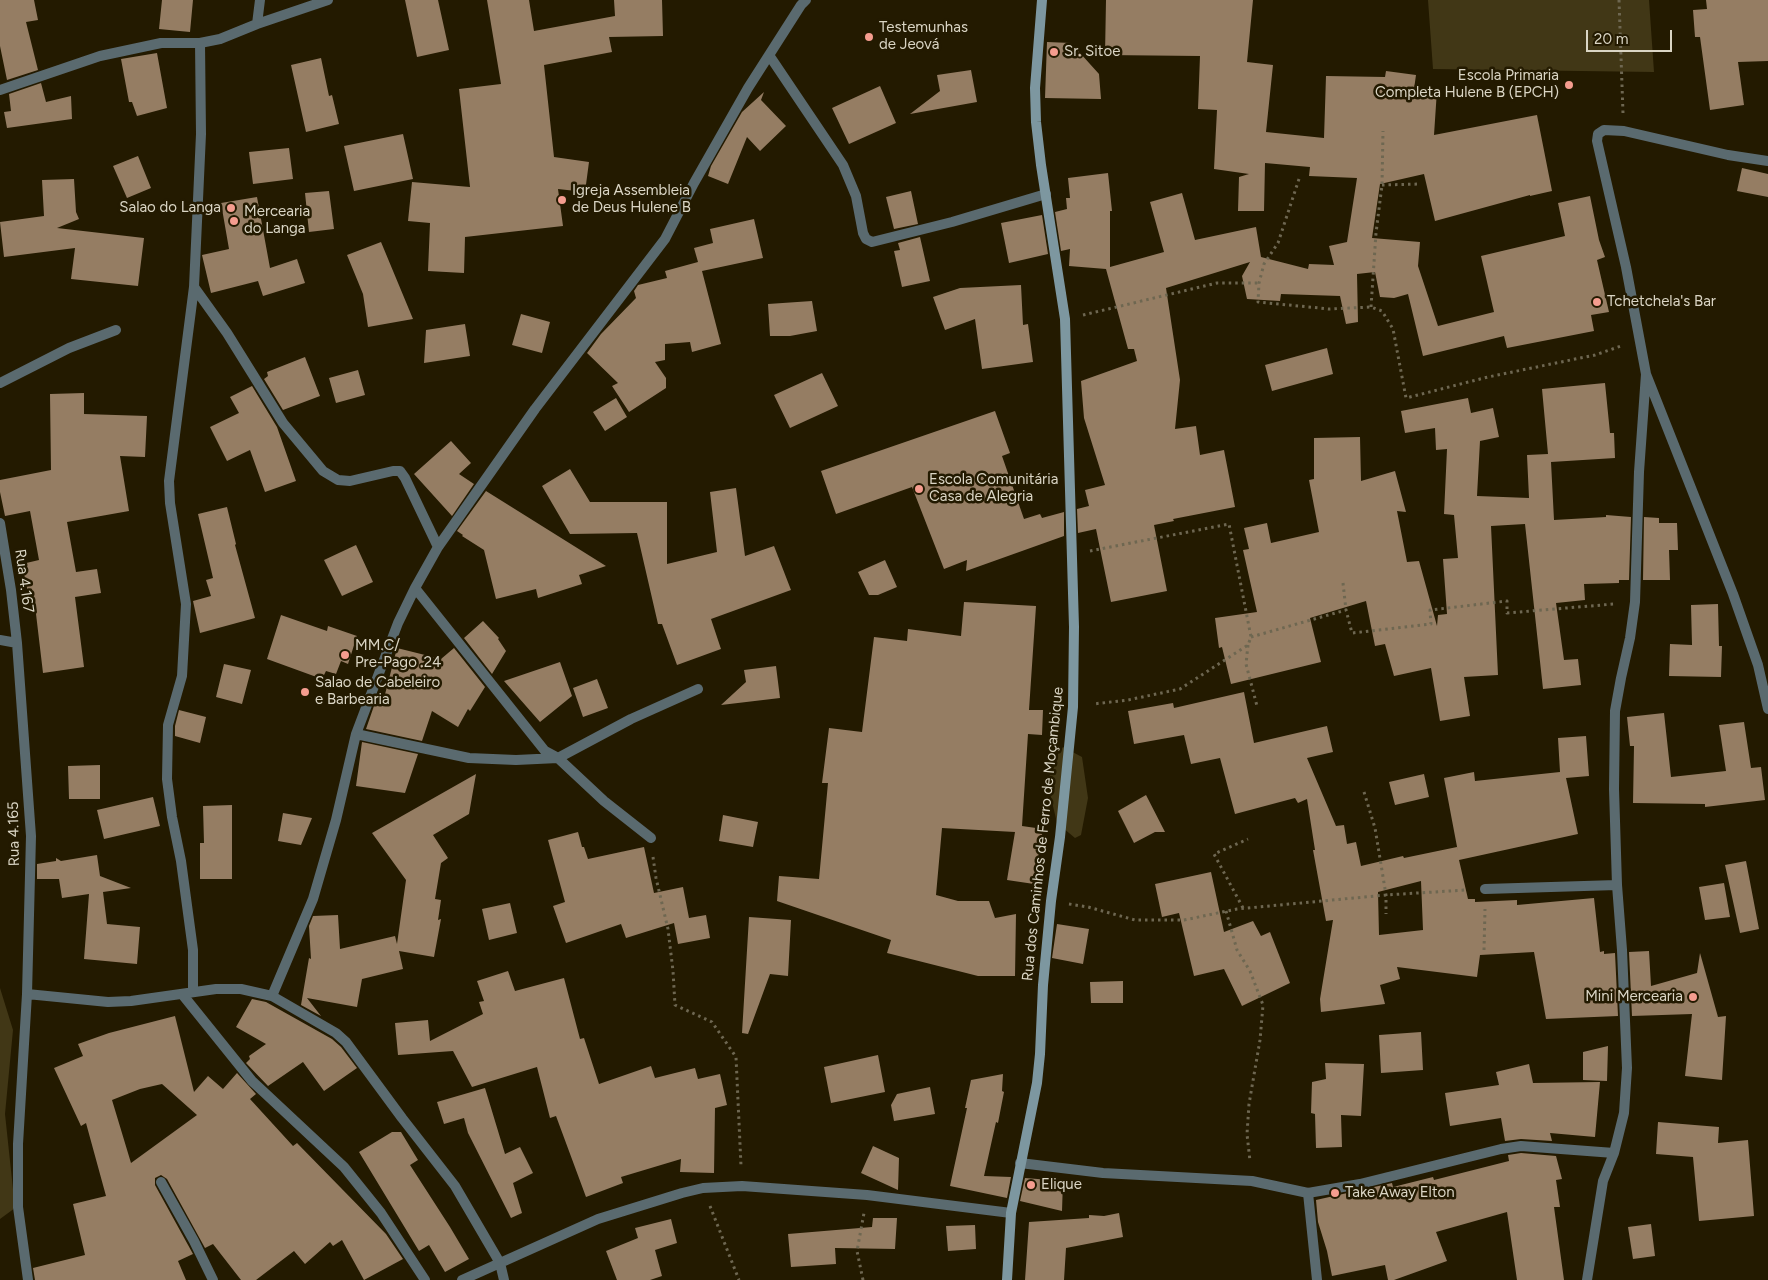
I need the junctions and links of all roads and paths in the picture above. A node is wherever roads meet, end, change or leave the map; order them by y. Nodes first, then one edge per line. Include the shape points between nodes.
1 (260, 0) edge
2 (325, 0) edge
3 (806, 0) edge
4 (1042, 0) edge
5 (1619, 0) edge
6 (257, 24) junction
7 (200, 43) junction
8 (769, 55) junction
9 (0, 90) edge
10 (1383, 131) dead end
11 (1624, 131) junction
12 (1768, 162) edge
13 (1299, 179) dead end
14 (1382, 184) junction
15 (1421, 184) dead end
16 (1046, 194) junction
17 (1259, 283) junction
18 (194, 287) junction
19 (1371, 307) junction
20 (1065, 319) junction
21 (116, 330) dead end
22 (1641, 340) junction
23 (1646, 374) junction
24 (0, 383) edge
25 (0, 523) edge
26 (438, 547) junction
27 (1072, 555) junction
28 (1342, 582) dead end
29 (415, 588) junction
30 (1635, 602) junction
31 (1346, 610) junction
32 (1251, 636) junction
33 (0, 640) edge
34 (17, 643) junction
35 (1248, 644) junction
36 (698, 689) dead end
37 (1073, 706) junction
38 (1257, 706) dead end
39 (1768, 709) edge
40 (356, 734) junction
41 (558, 758) junction
42 (1364, 792) dead end
43 (651, 838) joint
44 (1248, 839) dead end
45 (1617, 884) junction
46 (1485, 889) junction
47 (1386, 895) junction
48 (1051, 901) junction
49 (1243, 908) junction
50 (1226, 911) junction
51 (1386, 914) dead end
52 (1484, 950) dead end
53 (193, 991) junction
54 (27, 994) junction
55 (182, 994) junction
56 (272, 996) junction
57 (1614, 1154) junction
58 (1020, 1163) junction
59 (1252, 1181) junction
60 (160, 1182) dead end
61 (742, 1186) junction
62 (703, 1188) junction
63 (1308, 1193) junction
64 (867, 1195) junction
65 (1011, 1213) junction
66 (500, 1262) junction
67 (28, 1280) edge
68 (212, 1280) edge
69 (424, 1280) edge
70 (462, 1280) edge
71 (504, 1280) edge
72 (739, 1280) edge
73 (863, 1280) edge
74 (1007, 1280) edge
75 (1317, 1280) edge
76 (1587, 1280) edge

1 - 6 street
2 - 6 street
3 - 8 street
4 - 16 street, Rua dos Caminhos de Ferro de Moçambique via 1035,88 1036,122
5 - 11 path
6 - 7 street via 220,39
7 - 9 street via 161,43 100,56
7 - 18 street via 201,134
8 - 16 street via 843,165 856,196 866,239 872,242 952,222
8 - 26 street via 665,239 535,410
10 - 14 path
11 - 12 street
11 - 22 street via 1604,130 1598,134 1597,141
13 - 17 path via 1278,243 1264,264
14 - 15 path
14 - 19 path
16 - 20 street, Rua dos Caminhos de Ferro de Moçambique
17 - 19 path via 1258,302 1329,309
17 - 20 path via 1217,283
18 - 26 street via 283,423 324,471 338,480 350,481 400,472
18 - 53 street via 168,481 186,604 182,676 168,725 168,779 193,950
19 - 22 path via 1382,311 1393,329 1406,398 1488,376 1595,355
20 - 27 street, Rua dos Caminhos de Ferro de Moçambique
21 - 24 street via 69,348
22 - 23 street
23 - 30 street
23 - 39 street via 1732,594 1758,666
25 - 34 street, Rua 4.167
26 - 29 street
27 - 32 path via 1228,524
27 - 37 street, Rua dos Caminhos de Ferro de Moçambique
28 - 31 path
29 - 40 street via 398,623
29 - 41 street via 545,751
30 - 31 path via 1507,612 1507,601 1430,610 1431,624 1352,633
30 - 45 street via 1615,711
31 - 32 path
32 - 35 path
33 - 34 street
34 - 54 street, Rua 4.165 via 31,836
35 - 37 path via 1180,689 1128,700
35 - 38 path via 1246,664
36 - 41 street via 631,718
37 - 48 street, Rua dos Caminhos de Ferro de Moçambique
40 - 41 street via 469,758
40 - 56 street via 336,820 312,899
41 - 43 street via 604,801
42 - 47 path via 1375,828
43 - 61 path via 668,929 675,1005 712,1022 736,1057
44 - 49 path via 1214,854
45 - 46 street
45 - 57 street via 1627,1068 1624,1113
46 - 47 path
46 - 52 path
47 - 49 path
47 - 51 path
48 - 50 path via 1135,920 1184,920
48 - 58 street, Rua dos Caminhos de Ferro de Moçambique via 1036,1084
49 - 50 path
50 - 59 path via 1237,950 1250,971 1263,1005 1248,1104 1247,1134
53 - 55 street
53 - 56 street via 241,989
54 - 55 street via 108,1002
54 - 67 street, Rua 4.165 via 18,1144 18,1207
55 - 69 street via 252,1081 344,1167 381,1213
56 - 66 street via 346,1042 456,1186
57 - 63 street via 1520,1146
57 - 76 street via 1603,1181
58 - 59 street via 1103,1173
58 - 65 street, Rua dos Caminhos de Ferro de Moçambique
59 - 63 street
60 - 68 street
61 - 62 street
61 - 64 street
62 - 66 street via 598,1219
62 - 72 path
63 - 75 street
64 - 65 street
64 - 73 path via 857,1252
65 - 74 street, Rua dos Caminhos de Ferro de Moçambique
66 - 70 street
66 - 71 street

